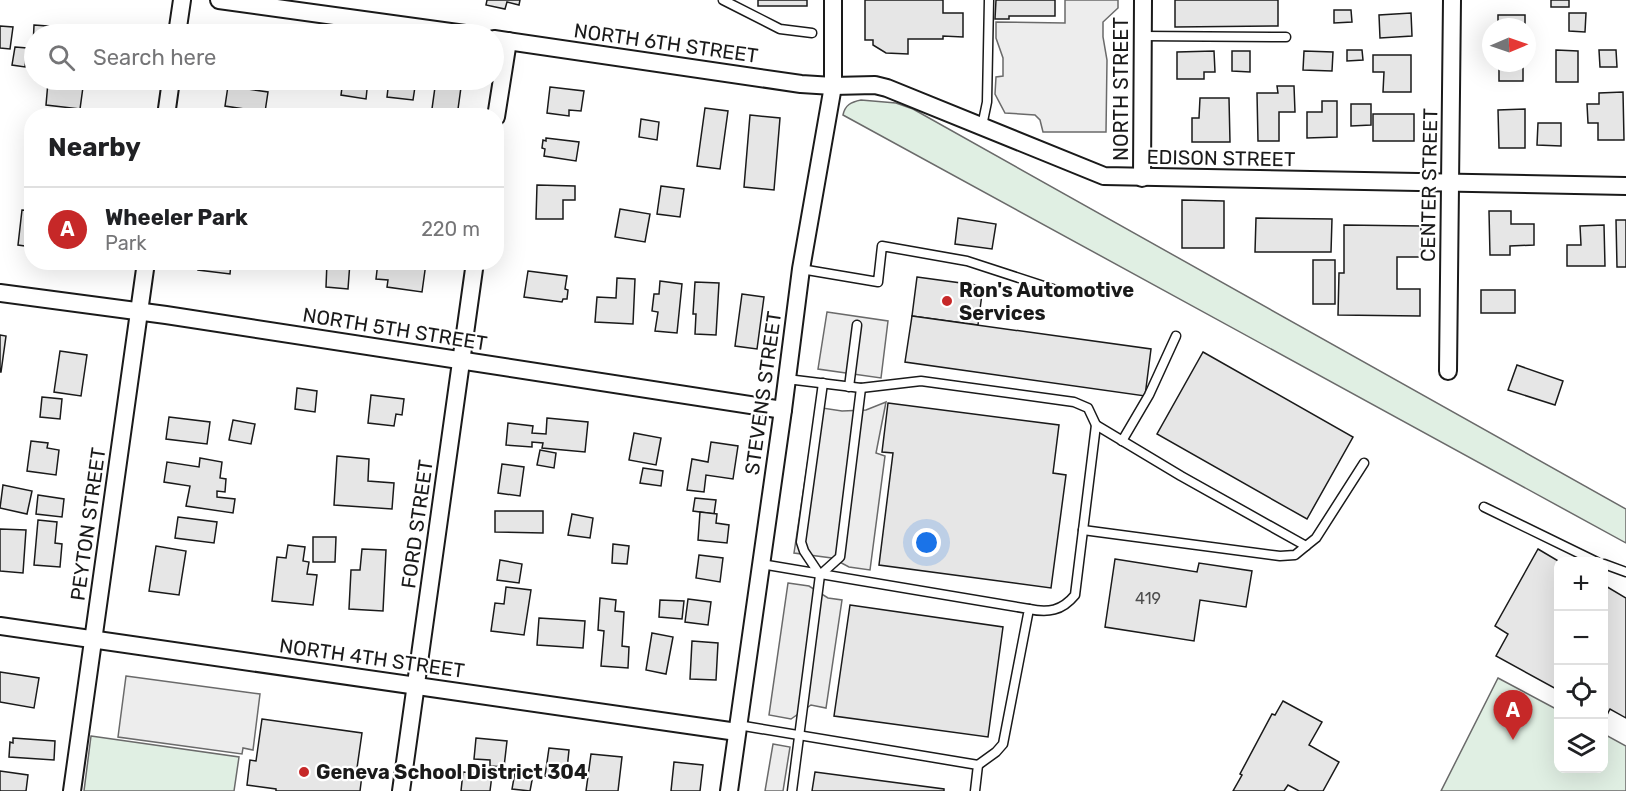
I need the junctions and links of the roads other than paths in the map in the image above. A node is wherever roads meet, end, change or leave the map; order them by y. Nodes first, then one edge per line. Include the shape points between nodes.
1 (182, 0) edge
2 (219, 0) edge
3 (723, 0) edge
4 (833, 0) edge
5 (989, 0) edge
6 (1143, 0) edge
7 (1452, 0) edge
8 (178, 24) edge
9 (393, 24) edge
10 (812, 33) dead end
11 (1142, 36) junction
12 (1286, 37) dead end
13 (504, 40) edge
14 (833, 87) junction
15 (170, 90) edge
16 (498, 90) edge
17 (167, 108) edge
18 (497, 108) edge
19 (982, 126) junction
20 (1142, 178) junction
21 (1451, 181) junction
22 (1626, 186) edge
23 (801, 269) junction
24 (145, 270) edge
25 (474, 270) edge
26 (1062, 292) dead end
27 (0, 293) edge
28 (139, 311) junction
29 (857, 326) dead end
30 (1176, 336) dead end
31 (461, 360) junction
32 (1448, 371) dead end
33 (787, 379) junction
34 (823, 383) junction
35 (849, 387) junction
36 (861, 388) junction
37 (783, 410) junction
38 (1096, 425) junction
39 (1122, 441) junction
40 (1364, 463) dead end
41 (1484, 507) dead end
42 (1083, 530) junction
43 (1306, 546) junction
44 (1589, 557) edge
45 (761, 564) junction
46 (1608, 565) edge
47 (1626, 572) edge
48 (820, 575) junction
49 (1029, 609) junction
50 (0, 626) edge
51 (93, 639) junction
52 (416, 686) junction
53 (738, 728) junction
54 (800, 735) junction
55 (978, 765) junction
56 (72, 791) edge
57 (402, 791) edge
58 (729, 791) edge
59 (792, 791) edge
60 (975, 791) edge

1 - 8 street
2 - 9 street
3 - 10 lane via 780,29
4 - 14 street, STEVENS STREET
5 - 19 lane via 987,102
6 - 11 street, NORTH STREET
7 - 21 street, CENTER STREET
11 - 12 lane
11 - 20 street, NORTH STREET
13 - 14 street, NORTH 6TH STREET
14 - 19 street, EDISON STREET via 887,88
14 - 23 street, STEVENS STREET
15 - 17 street
16 - 18 street
19 - 20 street, EDISON STREET via 1104,176
20 - 21 street, EDISON STREET
21 - 22 street, EDISON STREET
21 - 32 street, CENTER STREET
23 - 26 lane via 878,282 882,246 967,261
23 - 33 street, STEVENS STREET
24 - 28 street, PEYTON STREET
25 - 31 street, FORD STREET
27 - 28 street, NORTH 5TH STREET
28 - 31 street, NORTH 5TH STREET
28 - 51 street, PEYTON STREET
29 - 35 lane
30 - 39 lane
31 - 37 street, NORTH 5TH STREET
31 - 52 street, FORD STREET
33 - 34 lane
33 - 37 street, STEVENS STREET
34 - 35 lane
34 - 48 lane via 801,542
35 - 36 lane
36 - 38 lane via 921,381 1074,402 1088,408
36 - 48 lane via 840,557
37 - 45 street, STEVENS STREET
38 - 39 lane
38 - 42 lane
39 - 43 lane
40 - 43 lane via 1316,538
41 - 44 lane
42 - 43 lane via 1280,556 1295,555
42 - 49 lane via 1075,595 1067,605 1055,610
45 - 48 lane
45 - 53 street, STEVENS STREET
46 - 47 lane
48 - 49 lane
48 - 54 lane
49 - 55 lane via 1003,744
50 - 51 street, NORTH 4TH STREET
51 - 52 street, NORTH 4TH STREET
51 - 56 street, PEYTON STREET
52 - 53 street, NORTH 4TH STREET
52 - 57 street, FORD STREET
53 - 54 lane
53 - 58 street, STEVENS STREET
54 - 55 lane
54 - 59 lane
55 - 60 lane

